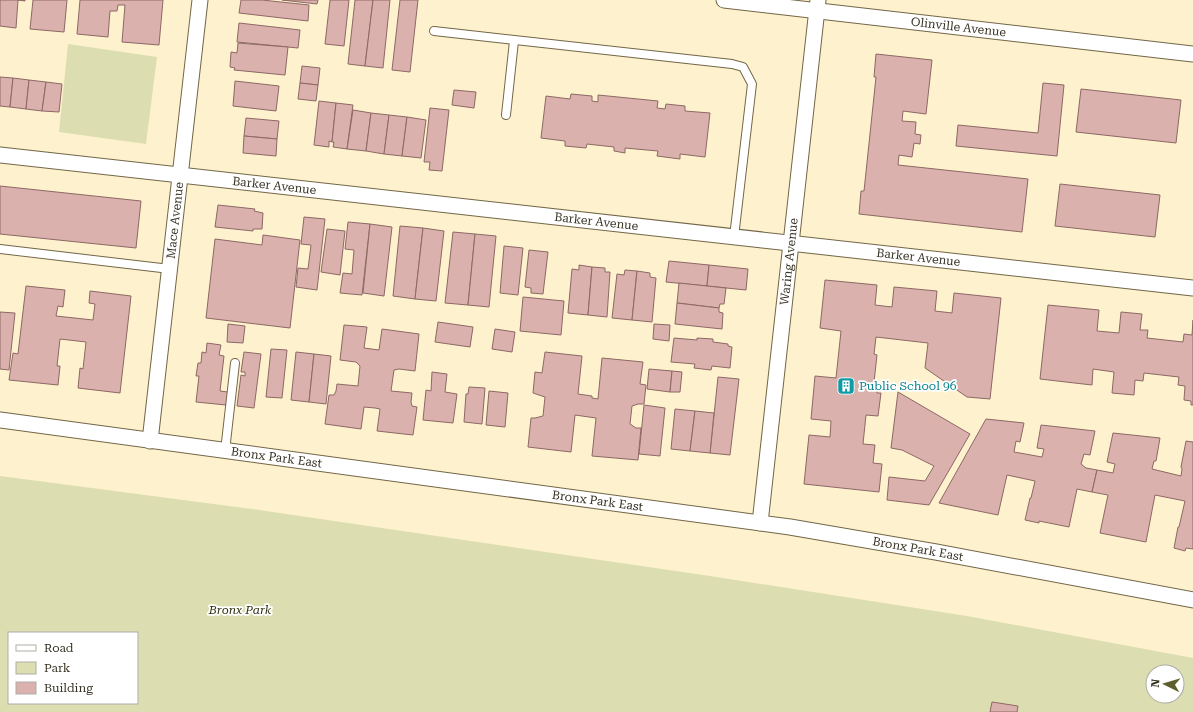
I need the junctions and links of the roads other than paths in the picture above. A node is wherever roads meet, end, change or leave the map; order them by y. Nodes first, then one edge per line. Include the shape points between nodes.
1 (200, 0) edge
2 (724, 0) edge
3 (817, 5) edge
4 (434, 32) dead end
5 (514, 41) junction
6 (1193, 54) edge
7 (506, 115) dead end
8 (0, 155) edge
9 (181, 174) junction
10 (734, 237) junction
11 (791, 244) junction
12 (0, 249) edge
13 (170, 269) junction
14 (1193, 288) edge
15 (235, 363) dead end
16 (0, 420) edge
17 (150, 441) junction
18 (225, 451) junction
19 (760, 523) junction
20 (1193, 600) edge

1 - 9 street, Mace Avenue
2 - 3 street, Olinville Avenue
3 - 6 street, Olinville Avenue
3 - 11 street, Waring Avenue
4 - 5 lane
5 - 7 lane
5 - 10 lane via 743,67 752,84
8 - 9 street, Barker Avenue
9 - 10 street, Barker Avenue
9 - 13 street, Mace Avenue
10 - 11 street, Barker Avenue
11 - 14 street, Barker Avenue
11 - 19 street, Waring Avenue
12 - 13 lane
13 - 17 street, Mace Avenue
15 - 18 lane
16 - 17 street, Bronx Park East
17 - 18 street, Bronx Park East
18 - 19 street, Bronx Park East
19 - 20 street, Bronx Park East via 936,552

